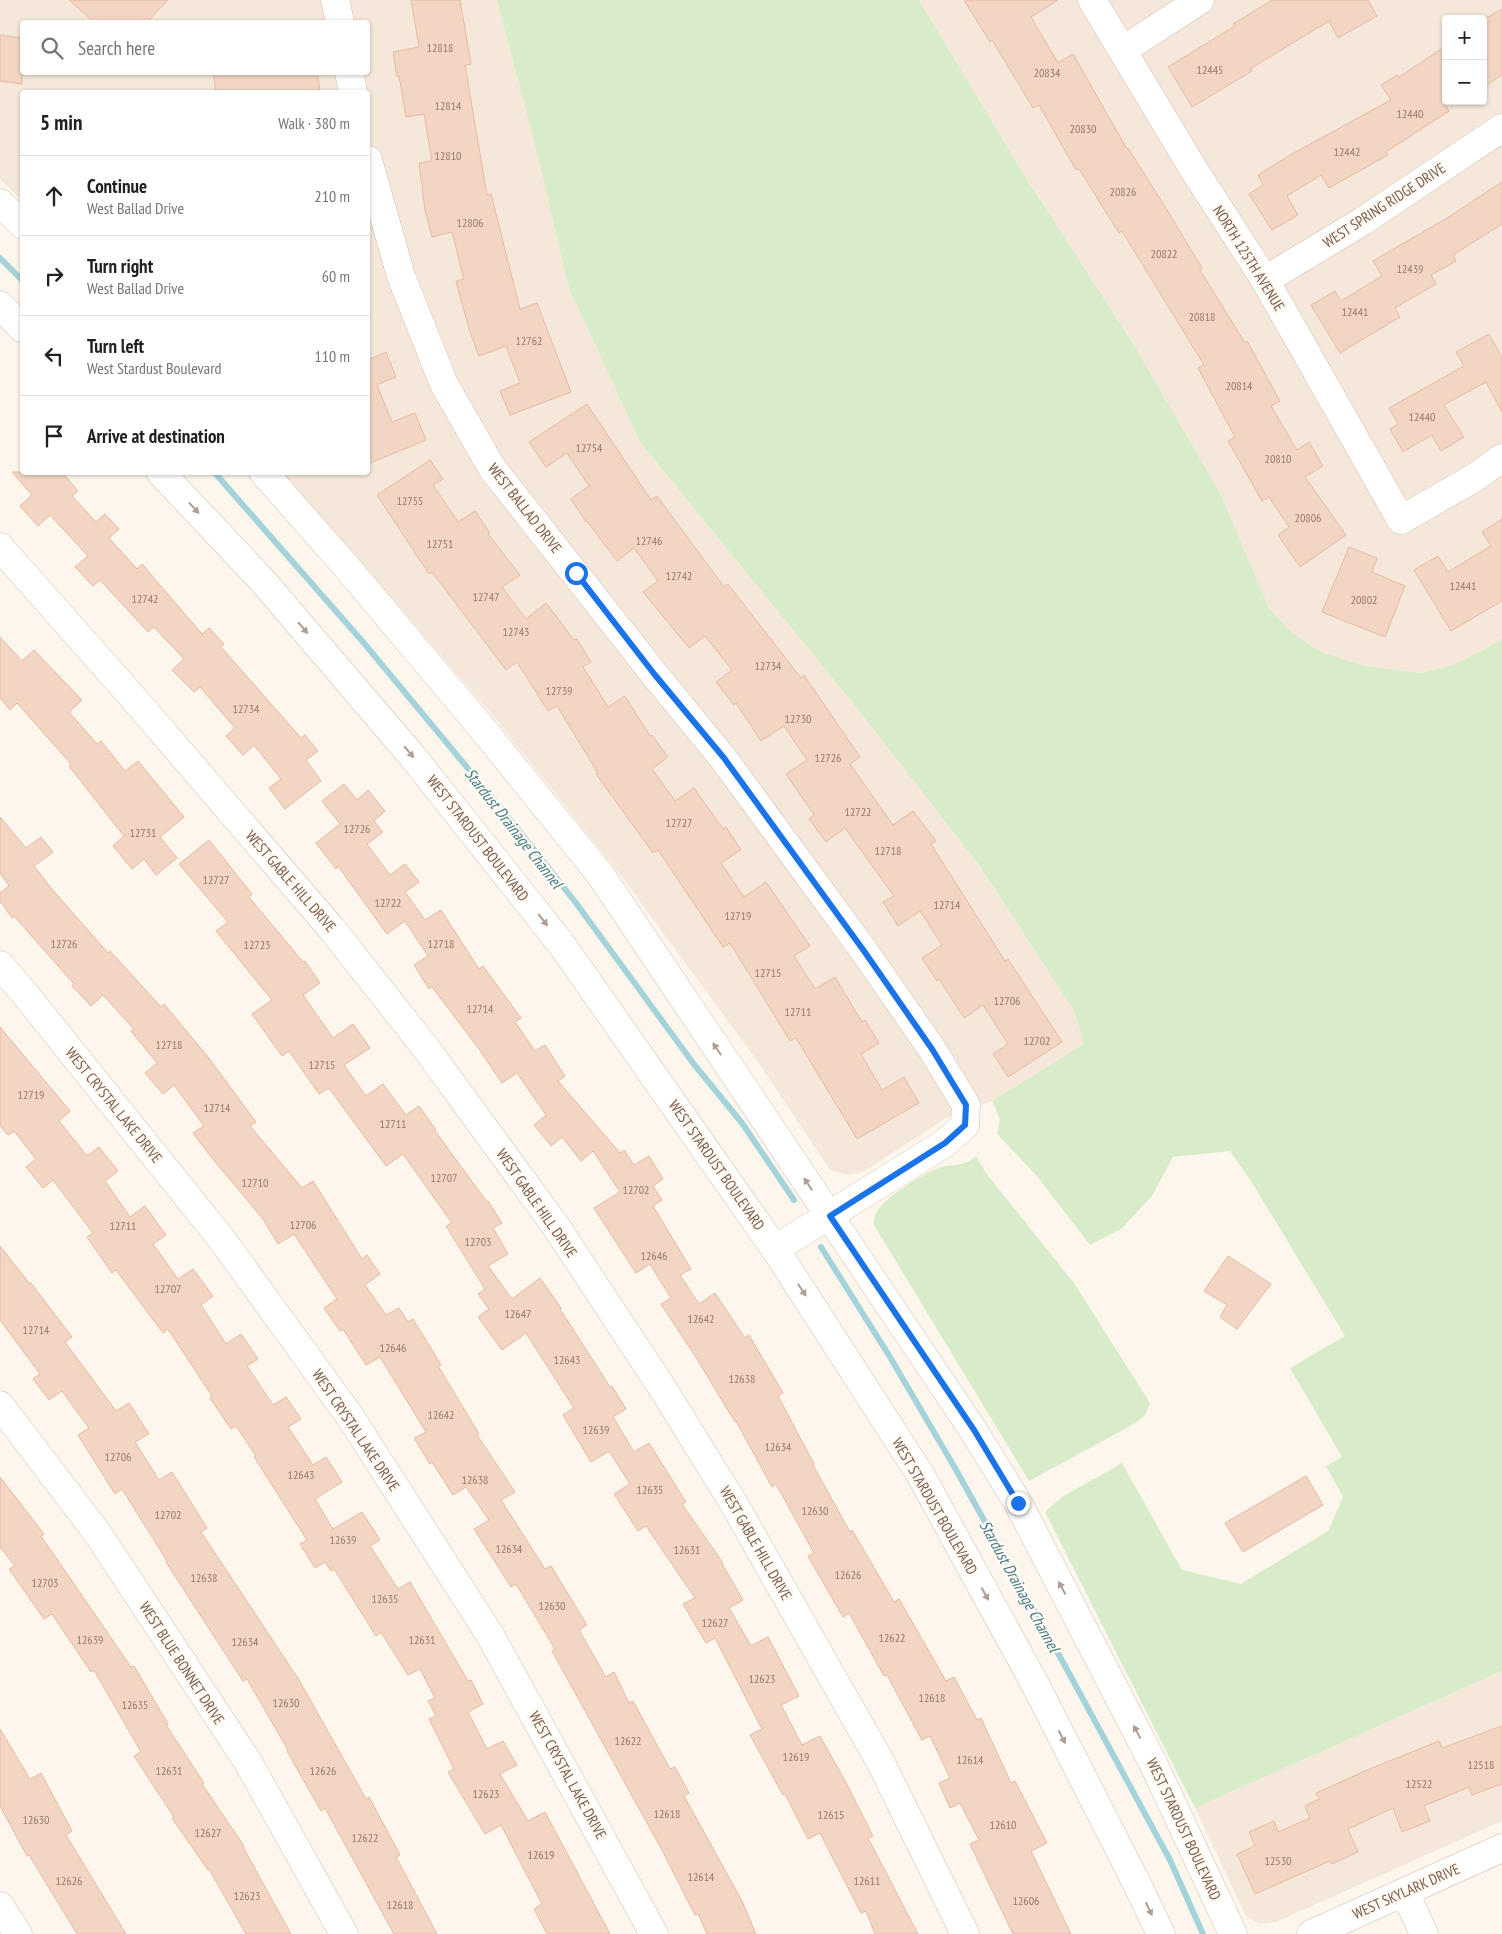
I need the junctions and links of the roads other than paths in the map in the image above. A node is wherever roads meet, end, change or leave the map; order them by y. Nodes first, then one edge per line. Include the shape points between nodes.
1 (335, 0) edge
2 (1092, 0) edge
3 (1200, 0) edge
4 (340, 20) edge
5 (1123, 50) junction
6 (350, 75) edge
7 (353, 90) edge
8 (1502, 128) edge
9 (370, 167) edge
10 (0, 204) edge
11 (20, 222) edge
12 (1265, 280) junction
13 (0, 305) edge
14 (20, 326) edge
15 (1502, 458) edge
16 (163, 475) edge
17 (266, 475) edge
18 (0, 547) edge
19 (0, 965) edge
20 (830, 1216) junction
21 (776, 1249) junction
22 (0, 1405) edge
23 (1502, 1848) edge
24 (1405, 1892) junction
25 (0, 1906) edge
26 (18, 1934) edge
27 (344, 1934) edge
28 (654, 1934) edge
29 (966, 1934) edge
30 (1160, 1934) edge
31 (1233, 1934) edge
32 (1310, 1934) edge
33 (1424, 1934) edge

1 - 4 street
2 - 5 street, NORTH 125TH AVENUE
3 - 5 street
5 - 12 street, NORTH 125TH AVENUE via 1194,170
6 - 7 street
8 - 12 street, WEST SPRING RIDGE DRIVE via 1363,221
9 - 20 street, WEST BALLAD DRIVE via 401,276 444,384 492,468 724,758 875,967 966,1105 965,1125 945,1143
10 - 11 street
12 - 15 street, NORTH 125TH AVENUE via 1401,520
13 - 14 street
16 -> 21 street, WEST STARDUST BOULEVARD via 261,579 407,750 562,945
20 -> 17 street, WEST STARDUST BOULEVARD via 600,874 477,722
18 - 29 street, WEST GABLE HILL DRIVE via 331,928 425,1047 555,1225 663,1389 739,1513 881,1763
19 - 28 street, WEST CRYSTAL LAKE DRIVE via 223,1241 351,1418 490,1635
20 - 21 street, WEST BALLAD DRIVE
31 -> 20 street, WEST STARDUST BOULEVARD via 1154,1765 1018,1503 974,1430
21 -> 30 street, WEST STARDUST BOULEVARD via 920,1474 1035,1684
22 - 27 street, WEST BLUE BONNET DRIVE via 98,1534 248,1762
23 - 24 street, WEST SKYLARK DRIVE
24 - 32 street, WEST SKYLARK DRIVE
24 - 33 street
25 - 26 street

